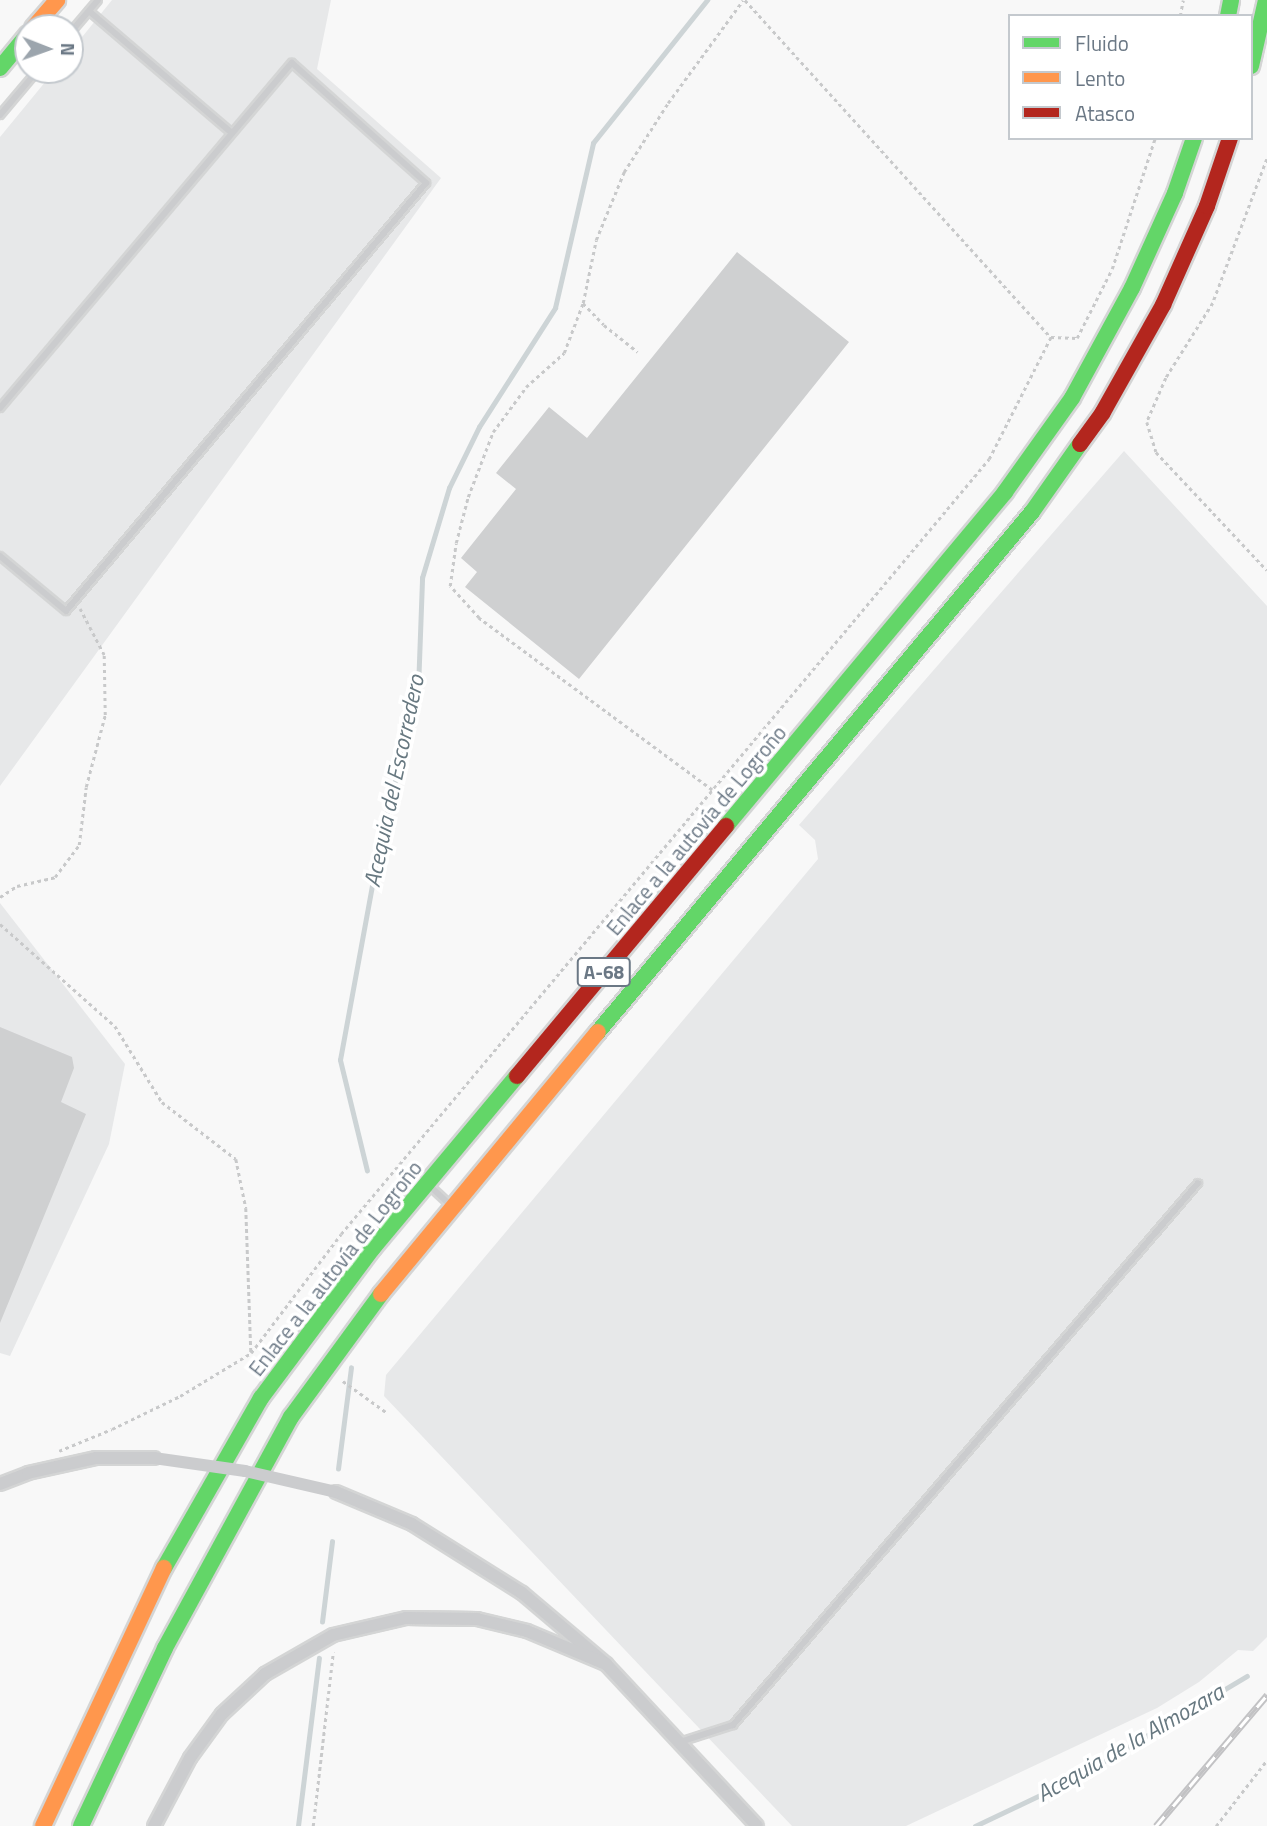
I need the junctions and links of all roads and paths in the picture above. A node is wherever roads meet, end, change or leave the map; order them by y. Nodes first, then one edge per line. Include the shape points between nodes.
1 (57, 0) edge
2 (98, 0) edge
3 (744, 0) edge
4 (1266, 0) edge
5 (89, 11) junction
6 (45, 14) edge
7 (84, 17) edge
8 (14, 51) edge
9 (1253, 57) edge
10 (0, 68) edge
11 (26, 84) edge
12 (0, 115) edge
13 (232, 133) junction
14 (1154, 140) edge
15 (1193, 140) edge
16 (1229, 140) edge
17 (1267, 159) edge
18 (583, 303) junction
19 (1051, 337) junction
20 (638, 352) dead end
21 (0, 408) edge
22 (0, 556) edge
23 (1267, 570) edge
24 (75, 600) junction
25 (712, 790) junction
26 (0, 897) edge
27 (0, 924) edge
28 (426, 1183) junction
29 (1198, 1183) dead end
30 (453, 1207) junction
31 (250, 1353) junction
32 (343, 1381) dead end
33 (386, 1412) dead end
34 (57, 1452) dead end
35 (0, 1484) edge
36 (333, 1634) junction
37 (165, 1648) junction
38 (606, 1664) junction
39 (82, 1739) junction
40 (680, 1742) junction
41 (1267, 1760) edge
42 (27, 1826) edge
43 (43, 1826) edge
44 (81, 1826) edge
45 (99, 1826) edge
46 (154, 1826) edge
47 (313, 1826) edge
48 (757, 1826) edge
49 (1216, 1826) edge

1 - 6 highway
2 - 5 lane
3 - 18 path via 624,172 596,240
3 - 19 path
4 - 9 highway
5 - 7 lane
5 - 13 lane
8 - 10 highway
11 - 12 lane
13 - 21 lane
13 - 24 lane via 292,63 426,183
14 - 19 path via 1112,269 1077,338
15 - 28 highway, Enlace a la autovía de Logroño / A-68 via 1132,288 1072,398 1005,492
16 - 30 highway, A-68 via 1207,206 1163,304 1103,412 1032,512
17 - 23 path via 1213,303 1166,378 1147,422 1156,452
18 - 20 path
18 - 25 path via 564,353 526,387 493,432 468,498 450,586 479,618
19 - 25 path via 989,459
22 - 24 lane via 66,611
24 - 26 path via 104,655 105,715 86,786 79,845 55,877 17,886
25 - 31 path via 341,1234
27 - 31 path via 114,1026 162,1102 236,1159 246,1208
28 - 30 lane
28 - 39 highway, Enlace a la autovía de Logroño / A-68 via 261,1398 163,1569
29 - 40 lane via 733,1725
30 - 37 highway, A-68 via 400,1269 291,1417
31 - 34 path via 180,1396
32 - 33 path
35 - 38 street, bridge via 28,1472 96,1458 153,1458 245,1471 336,1492 412,1524 522,1593
36 - 38 street via 381,1622 452,1616 527,1631
36 - 46 street via 265,1674 222,1714 190,1758
36 - 47 path
37 - 44 highway, A-68
37 - 45 highway via 129,1759
38 - 40 street
39 - 42 highway via 58,1766
39 - 43 highway, Enlace a la autovía de Logroño / A-68
40 - 48 street
41 - 49 path

